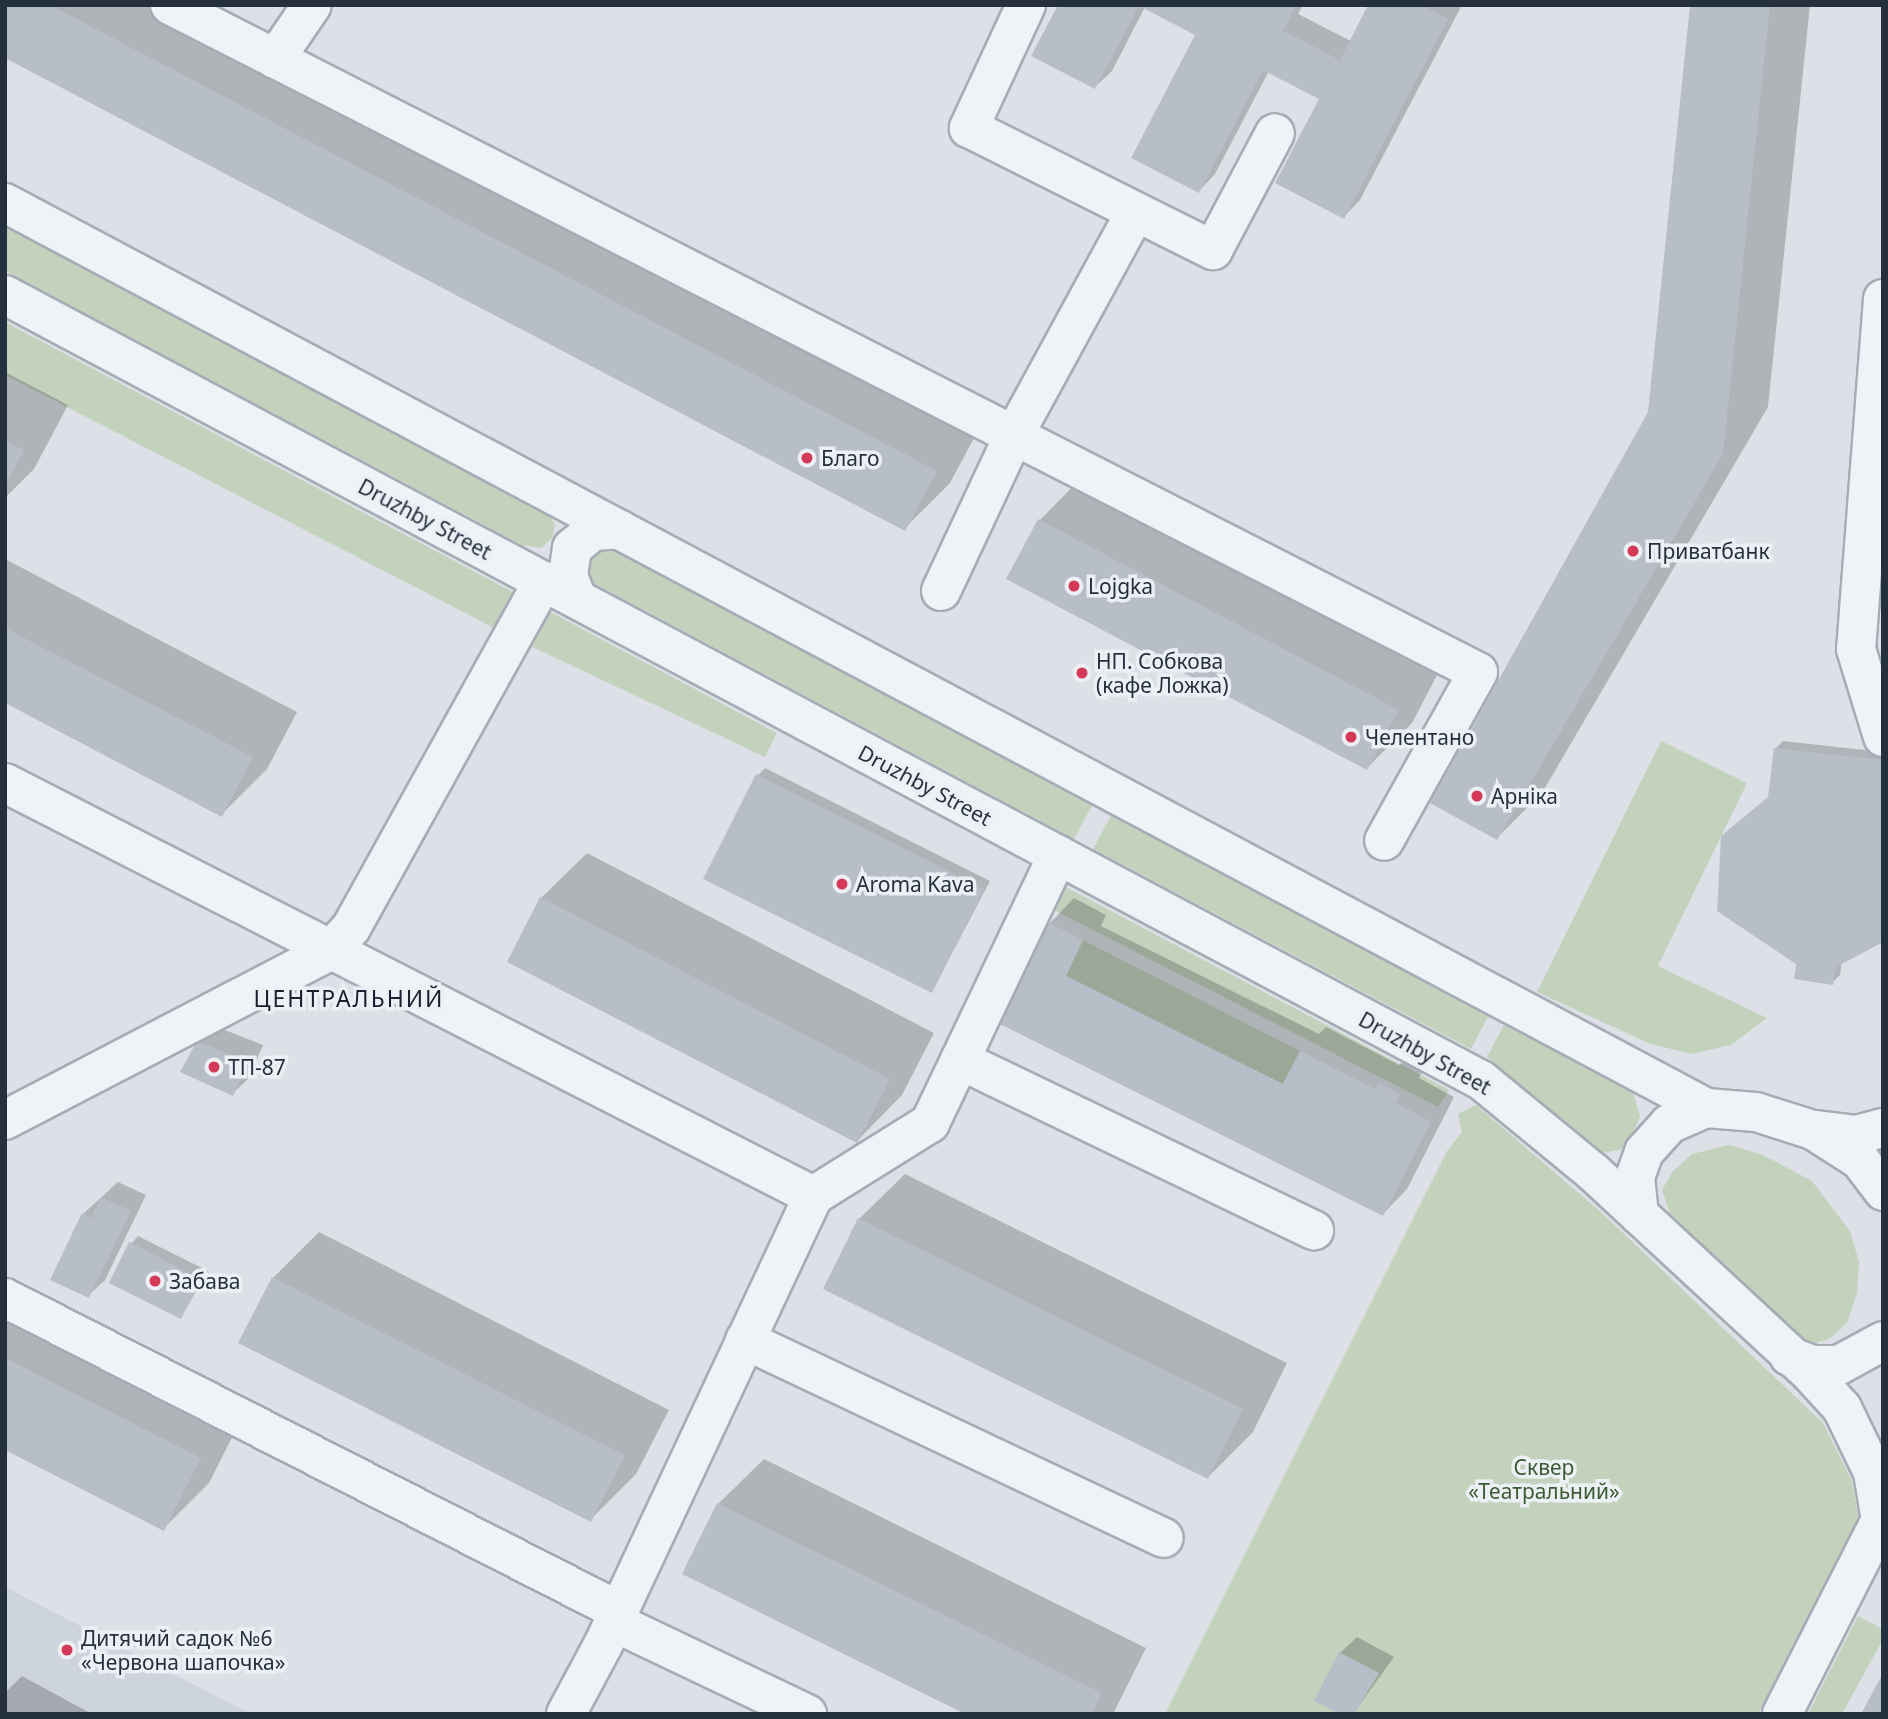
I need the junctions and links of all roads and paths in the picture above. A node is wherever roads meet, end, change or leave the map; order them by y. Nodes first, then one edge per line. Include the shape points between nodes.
1 (170, 5) edge
2 (312, 5) edge
3 (1026, 5) edge
4 (275, 59) junction
5 (1275, 133) dead end
6 (5, 203) edge
7 (1136, 213) junction
8 (5, 295) edge
9 (1883, 299) edge
10 (1014, 435) junction
11 (556, 495) junction
12 (619, 529) junction
13 (528, 574) junction
14 (942, 591) dead end
15 (577, 599) junction
16 (1883, 737) edge
17 (5, 783) edge
18 (1384, 841) dead end
19 (1058, 855) junction
20 (331, 950) junction
21 (960, 1060) junction
22 (1706, 1108) junction
23 (5, 1120) edge
24 (1883, 1128) edge
25 (1813, 1130) junction
26 (1883, 1191) edge
27 (813, 1196) junction
28 (1639, 1215) junction
29 (1314, 1230) dead end
30 (5, 1298) edge
31 (745, 1340) junction
32 (1883, 1341) edge
33 (1789, 1356) junction
34 (1882, 1518) edge
35 (1163, 1538) dead end
36 (616, 1616) junction
37 (566, 1714) edge
38 (807, 1714) edge
39 (1782, 1714) edge

1 - 4 street
2 - 4 street
3 - 7 street via 969,128
4 - 10 street
5 - 7 street via 1213,250
6 - 11 street
7 - 10 street
8 - 13 street, Druzhby Street
9 - 16 street via 1856,649
10 - 14 street
10 - 18 street via 1478,672
11 - 12 street
11 - 13 street via 564,533 559,545
12 - 15 street via 593,531 572,548 568,576
12 - 22 street
13 - 15 street, Druzhby Street
13 - 20 street via 356,919
15 - 19 street, Druzhby Street
17 - 20 street
19 - 21 street
19 - 28 street, Druzhby Street via 1481,1080
20 - 23 street
20 - 27 street
21 - 27 street via 930,1123
21 - 29 street
22 - 25 street via 1756,1112
22 - 28 street via 1669,1124 1644,1153 1635,1177
24 - 25 street via 1856,1135
25 - 26 street via 1860,1160
27 - 31 street
28 - 33 street, Druzhby Street
30 - 36 street
31 - 35 street
31 - 36 street
32 - 33 street via 1839,1365 1813,1365
33 - 34 street, Druzhby Street via 1842,1408 1873,1472
34 - 39 street
36 - 37 street
36 - 38 street

